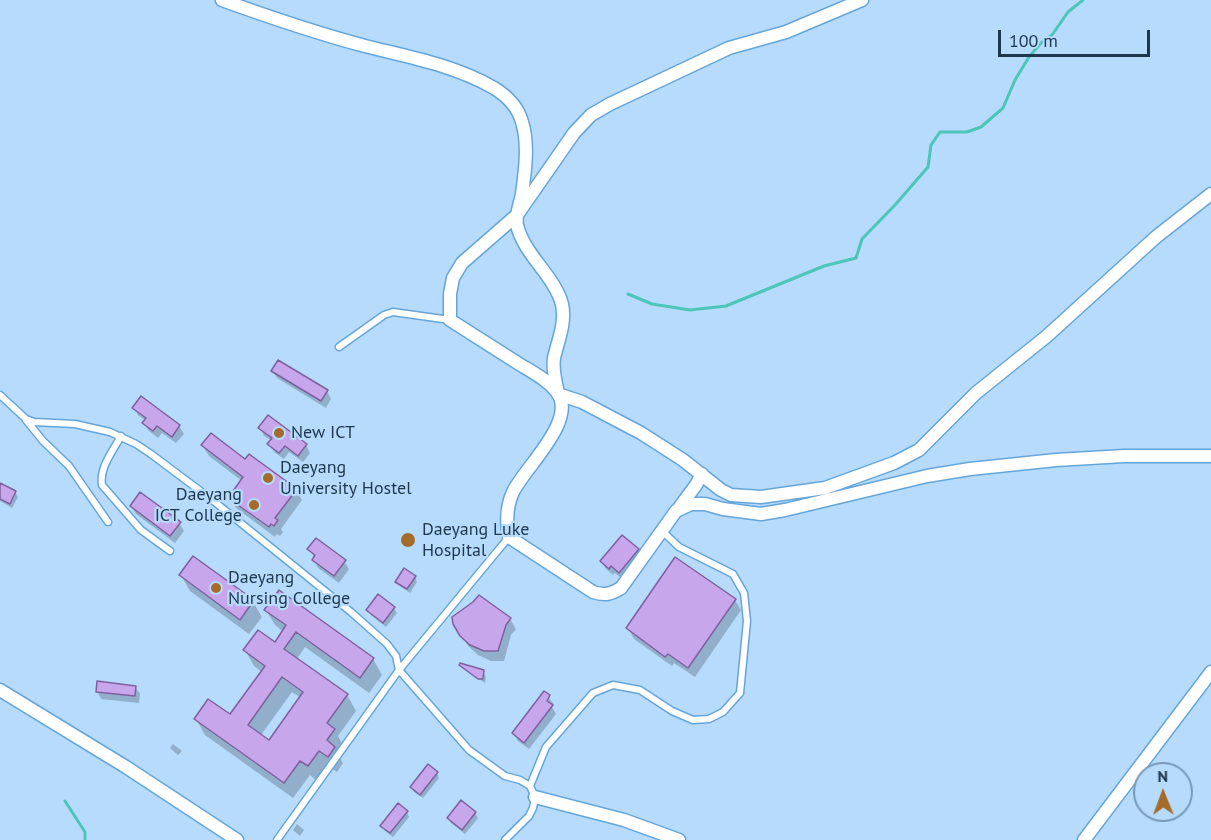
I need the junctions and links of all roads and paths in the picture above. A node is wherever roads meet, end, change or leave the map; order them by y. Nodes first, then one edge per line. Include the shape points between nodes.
1 (222, 0) edge
2 (862, 0) edge
3 (1211, 194) edge
4 (517, 214) junction
5 (450, 320) junction
6 (339, 347) dead end
7 (558, 394) junction
8 (0, 395) edge
9 (26, 419) junction
10 (122, 436) junction
11 (919, 450) junction
12 (1211, 456) edge
13 (702, 474) junction
14 (883, 486) junction
15 (731, 495) junction
16 (705, 504) junction
17 (676, 512) junction
18 (108, 522) dead end
19 (662, 530) junction
20 (509, 537) junction
21 (170, 551) dead end
22 (399, 670) junction
23 (1211, 672) edge
24 (0, 690) edge
25 (532, 792) junction
26 (237, 840) edge
27 (277, 840) edge
28 (505, 840) edge
29 (679, 840) edge
30 (1084, 840) edge

1 - 4 street via 364,46 442,65 509,99 523,123 525,159
2 - 4 street via 786,32 729,48 591,115
3 - 11 street via 976,393
4 - 5 street via 457,270 450,294
4 - 7 street via 522,238 561,303 564,321 554,360
5 - 6 lane via 393,312
5 - 7 street via 545,380
7 - 13 street via 641,433
7 - 20 street via 561,419 512,493
8 - 9 lane
9 - 10 lane via 75,424
9 - 18 lane via 69,466
10 - 21 lane via 103,469 102,485 141,530
10 - 22 lane via 212,499 351,612 387,644 396,656
11 - 14 street
11 - 15 street via 885,467 825,488 761,497
12 - 14 street via 1032,461
13 - 15 street
13 - 17 street
14 - 16 street via 761,514
15 - 16 street
16 - 17 street via 691,504
17 - 19 street
19 - 20 street via 621,588 602,595
19 - 25 lane via 679,547 733,574 744,593 747,621 740,693 723,712 709,719 693,720 640,690 613,685 593,693 546,747
20 - 22 lane
22 - 25 lane via 469,750 505,776 520,780
22 - 27 lane
23 - 30 street
24 - 26 street via 126,766
25 - 28 lane via 529,816
25 - 29 street

